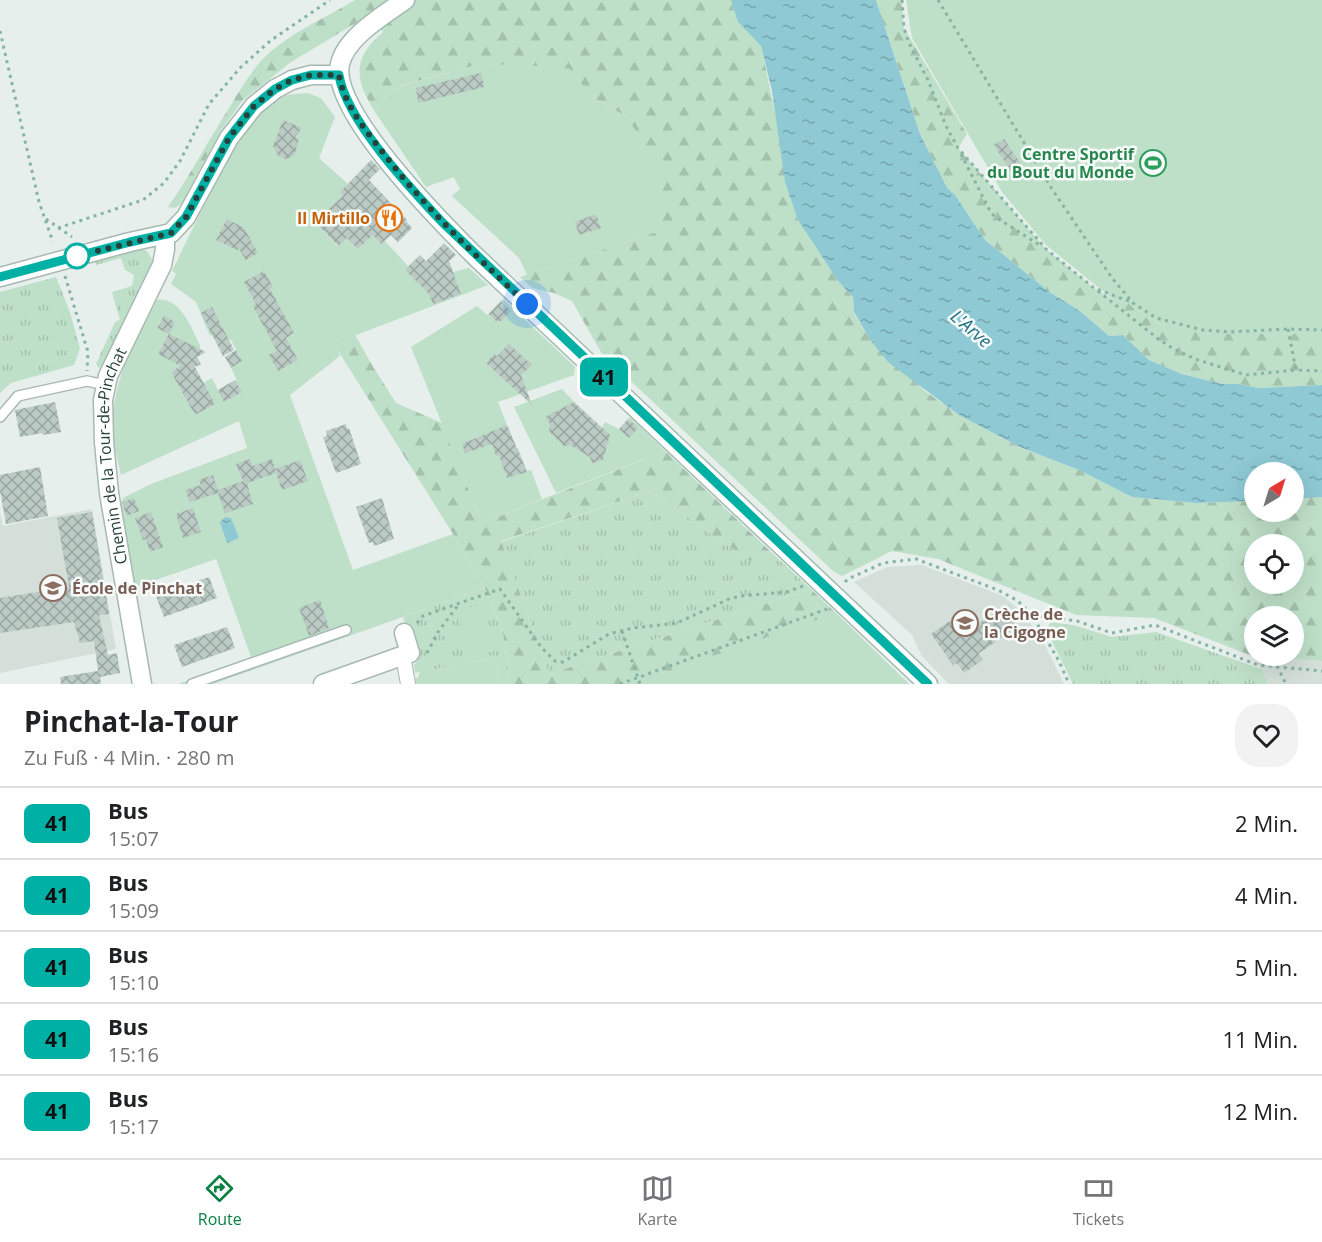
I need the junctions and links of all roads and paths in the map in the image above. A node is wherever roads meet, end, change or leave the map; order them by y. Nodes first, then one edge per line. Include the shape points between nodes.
1 (330, 0) edge
2 (405, 0) edge
3 (902, 0) edge
4 (938, 0) edge
5 (0, 31) edge
6 (339, 75) junction
7 (957, 148) junction
8 (46, 219) junction
9 (58, 228) junction
10 (165, 236) junction
11 (72, 237) dead end
12 (53, 242) dead end
13 (1047, 250) junction
14 (63, 269) dead end
15 (0, 277) edge
16 (1095, 288) junction
17 (1133, 303) junction
18 (1288, 329) junction
19 (1322, 330) edge
20 (1296, 370) junction
21 (1322, 371) edge
22 (87, 381) junction
23 (105, 385) junction
24 (0, 417) edge
25 (845, 582) dead end
26 (806, 585) dead end
27 (843, 603) junction
28 (459, 604) junction
29 (1032, 615) junction
30 (346, 630) dead end
31 (622, 631) junction
32 (404, 633) joint
33 (406, 655) junction
34 (1244, 660) edge
35 (1277, 666) joint
36 (1322, 671) edge
37 (638, 677) junction
38 (142, 684) edge
39 (192, 684) edge
40 (324, 684) edge
41 (408, 684) edge
42 (620, 684) edge
43 (640, 684) edge
44 (928, 684) edge
45 (1069, 684) edge
46 (1287, 684) edge

1 - 9 path via 270,41 241,67 209,104 180,161 164,183 143,200
2 - 6 street via 356,38 341,60
3 - 7 path via 909,43
4 - 17 path via 1052,189
5 - 8 path
6 - 10 street via 292,80 254,106 233,132 186,217
6 - 27 street via 354,114 407,184 442,222
7 - 13 path
7 - 13 path via 994,216
8 - 9 path
8 - 12 path
9 - 11 path
10 - 15 street
10 - 23 street, Chemin de la Tour-de-Pinchat via 162,265
13 - 16 path
14 - 22 path via 88,352
16 - 17 path
16 - 20 path via 1157,339 1195,359 1246,375
17 - 18 path via 1156,318 1203,330
18 - 19 path
18 - 20 path
20 - 21 path
22 - 23 lane
22 - 24 lane via 18,396
23 - 38 street, Chemin de la Tour-de-Pinchat via 103,415 109,493
25 - 29 path via 883,563 916,559 998,590
26 - 31 path via 787,592 729,599 677,623
27 - 37 path
27 - 44 street
28 - 31 path via 500,588 555,661 563,662 600,638
28 - 32 path via 423,616
28 - 33 path via 426,654
29 - 34 path via 1077,621 1113,633 1155,625
29 - 45 path
30 - 39 lane
31 - 37 path
32 - 33 street
33 - 40 street
33 - 41 street
35 - 36 path
35 - 46 path
37 - 42 path
37 - 43 path

